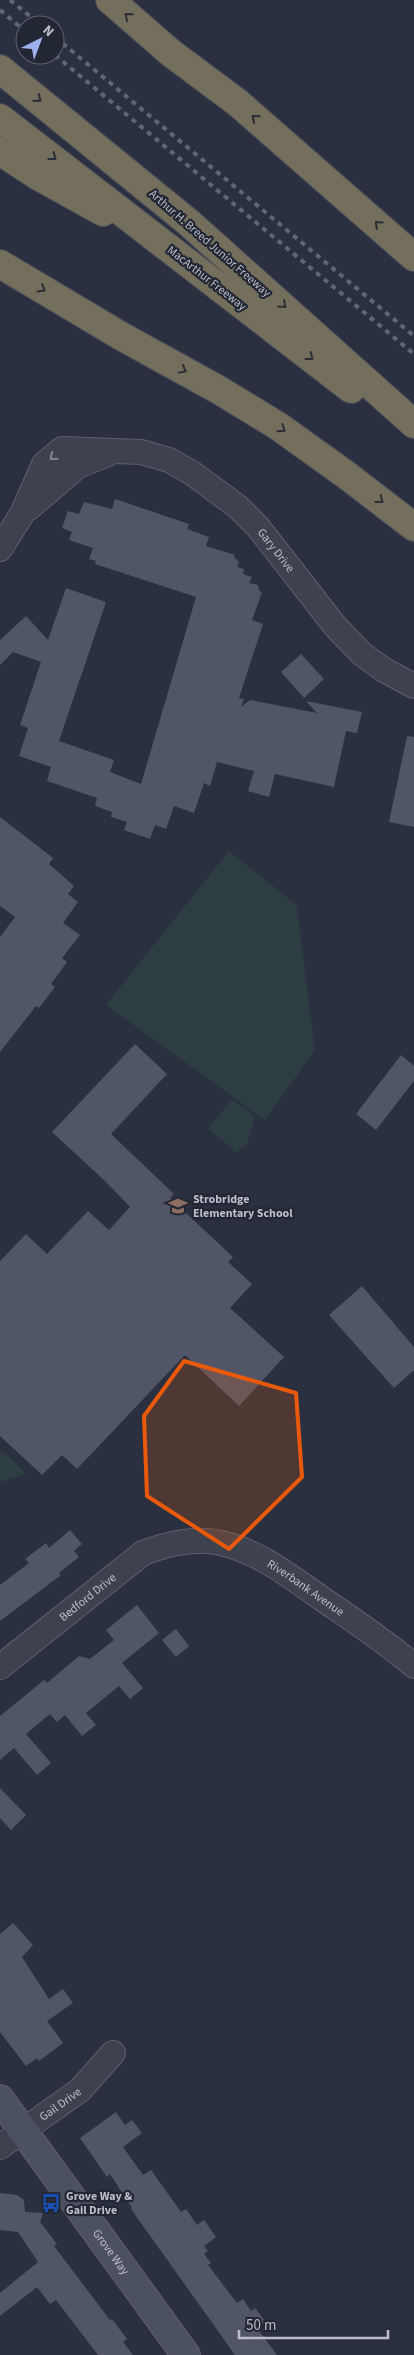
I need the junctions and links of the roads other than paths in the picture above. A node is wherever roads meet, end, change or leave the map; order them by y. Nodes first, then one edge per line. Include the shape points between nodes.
1 (110, 0) edge
2 (0, 68) edge
3 (0, 118) edge
4 (0, 151) edge
5 (162, 243) junction
6 (414, 257) edge
7 (0, 264) edge
8 (414, 424) edge
9 (414, 437) edge
10 (414, 527) edge
11 (0, 550) edge
12 (414, 686) edge
13 (184, 1541) joint
14 (414, 1666) edge
15 (0, 1668) edge
16 (113, 2053) dead end
17 (0, 2099) edge
18 (24, 2130) junction
19 (0, 2147) edge
20 (186, 2355) edge

6 -> 1 highway via 238,103 171,53
2 -> 8 highway, Arthur H. Breed Junior Freeway via 188,222
3 -> 5 highway, MacArthur Freeway
4 - 5 highway via 65,192
5 -> 9 highway, MacArthur Freeway
7 -> 10 highway via 266,418
11 - 12 street, Gary Drive via 22,514 44,464 62,449 141,452 169,460 238,506 335,626 362,654
13 - 14 street, Riverbank Avenue via 221,1543 258,1558 391,1646
13 - 15 street, Bedford Drive via 143,1553
16 - 18 street, Gail Drive via 80,2090
17 - 18 main road, Grove Way
18 - 19 street, Gail Drive
18 - 20 main road, Grove Way

